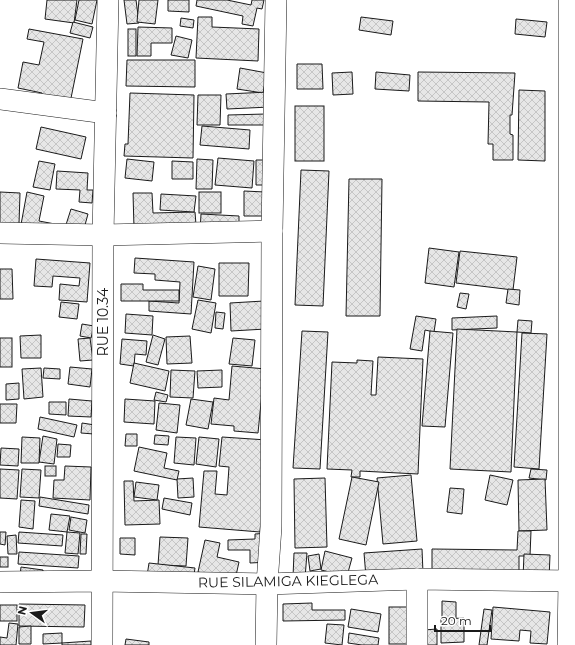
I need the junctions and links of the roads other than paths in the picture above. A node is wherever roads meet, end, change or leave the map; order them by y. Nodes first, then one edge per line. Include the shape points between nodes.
1 (108, 0) edge
2 (276, 0) edge
3 (569, 0) edge
4 (0, 99) edge
5 (106, 113) junction
6 (272, 231) junction
7 (0, 233) edge
8 (104, 235) junction
9 (417, 579) junction
10 (102, 581) junction
11 (572, 581) edge
12 (0, 582) edge
13 (267, 584) junction
14 (102, 645) edge
15 (266, 645) edge
16 (417, 645) edge
17 (568, 645) edge

1 - 5 street, RUE 10.34
2 - 6 street
3 - 11 street
4 - 5 street
5 - 8 street, RUE 10.34
6 - 8 street
6 - 13 street via 271,527
7 - 8 street
8 - 10 street, RUE 10.34
9 - 11 street, RUE SILAMIGA KIEGLEGA
9 - 13 street, RUE SILAMIGA KIEGLEGA
9 - 16 street
10 - 12 street, RUE SILAMIGA KIEGLEGA
10 - 13 street, RUE SILAMIGA KIEGLEGA
10 - 14 street, RUE 10.34
11 - 17 street
13 - 15 street

